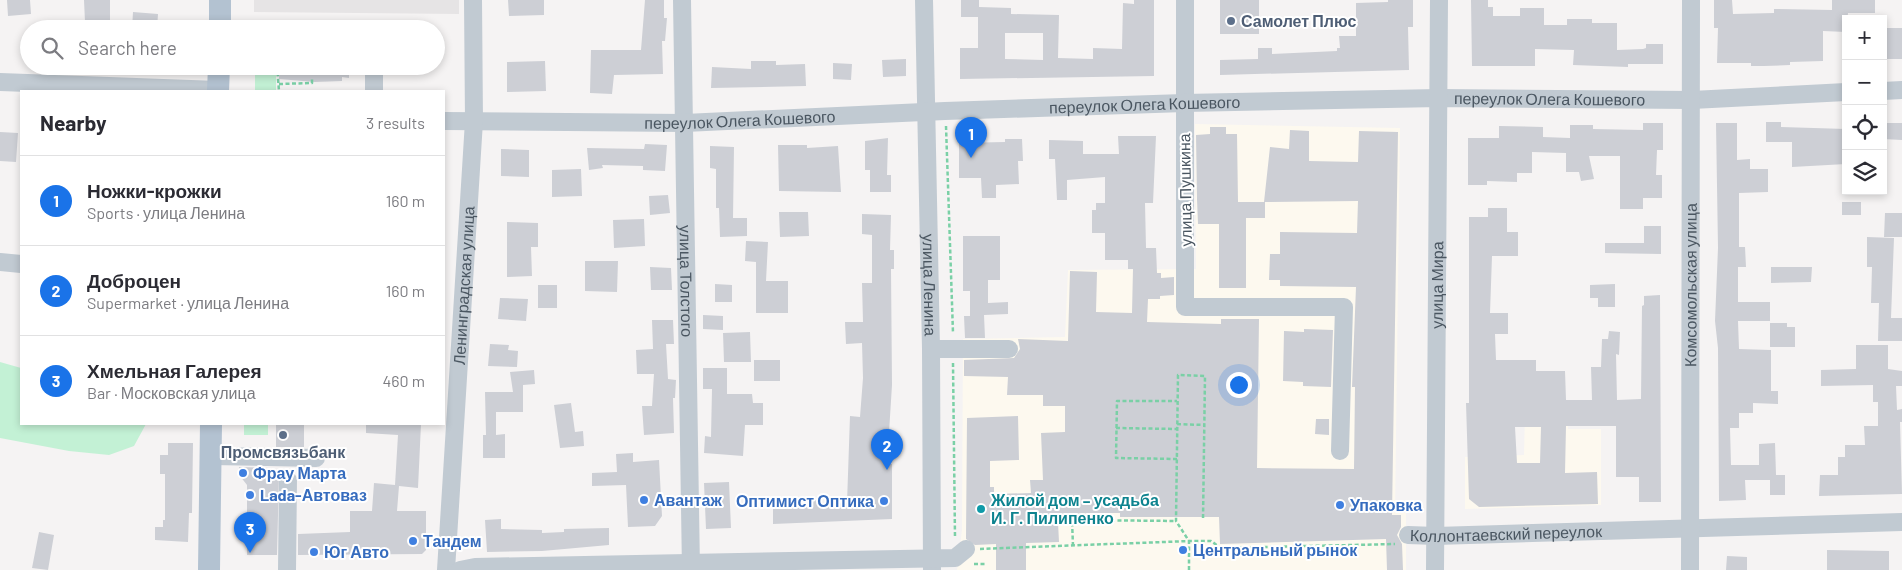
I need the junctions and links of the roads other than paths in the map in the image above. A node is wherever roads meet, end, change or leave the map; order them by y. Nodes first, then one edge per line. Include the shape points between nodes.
1 (220, 0) edge
2 (473, 0) edge
3 (682, 0) edge
4 (924, 0) edge
5 (1185, 0) edge
6 (1439, 0) edge
7 (1691, 0) edge
8 (220, 20) edge
9 (219, 75) edge
10 (374, 75) edge
11 (0, 82) edge
12 (194, 90) edge
13 (218, 90) edge
14 (374, 90) edge
15 (1902, 90) edge
16 (1887, 91) edge
17 (1842, 92) edge
18 (1439, 98) junction
19 (1692, 100) junction
20 (1184, 103) junction
21 (925, 112) junction
22 (445, 121) edge
23 (474, 121) junction
24 (685, 123) junction
25 (0, 262) edge
26 (20, 264) edge
27 (931, 349) junction
28 (1009, 349) dead end
29 (212, 425) edge
30 (1340, 450) dead end
31 (211, 456) junction
32 (316, 458) dead end
33 (288, 480) dead end
34 (1902, 522) edge
35 (1690, 527) junction
36 (1408, 535) road end
37 (1436, 536) junction
38 (966, 549) road end
39 (932, 564) edge
40 (691, 567) edge
41 (209, 570) edge
42 (287, 570) edge
43 (446, 570) edge
44 (460, 570) edge
45 (1435, 570) edge
46 (1690, 570) edge

1 - 8 main road
2 - 23 street, Ленинградская улица
3 - 24 street, улица Толстого
4 - 21 street, улица Ленина
5 - 20 street, улица Пушкина
6 - 18 street, улица Мира
7 - 19 street, Комсомольская улица
9 - 13 main road
10 - 14 street
11 - 12 street
15 - 16 street
17 - 19 street, переулок Олега Кошевого
18 - 19 street, переулок Олега Кошевого
18 - 20 street, переулок Олега Кошевого
18 - 37 street, улица Мира
19 - 35 street, Комсомольская улица
20 - 21 street, переулок Олега Кошевого
20 - 30 street, улица Пушкина via 1185,307 1344,307
21 - 24 street, переулок Олега Кошевого
21 - 27 street, улица Ленина
22 - 23 street, переулок Олега Кошевого
23 - 24 street, переулок Олега Кошевого
23 - 43 street, Ленинградская улица
24 - 40 street, улица Толстого
25 - 26 street
27 - 28 street
27 - 39 street, улица Ленина
29 - 31 main road
31 - 32 street
31 - 41 main road
33 - 42 street
34 - 35 street, Коллонтаевский переулок
35 - 37 street, Коллонтаевский переулок
35 - 46 street, Комсомольская улица
36 - 37 street, Коллонтаевский переулок
37 - 45 street, улица Мира
38 - 39 street via 955,558
39 - 40 street
40 - 44 street via 475,567

